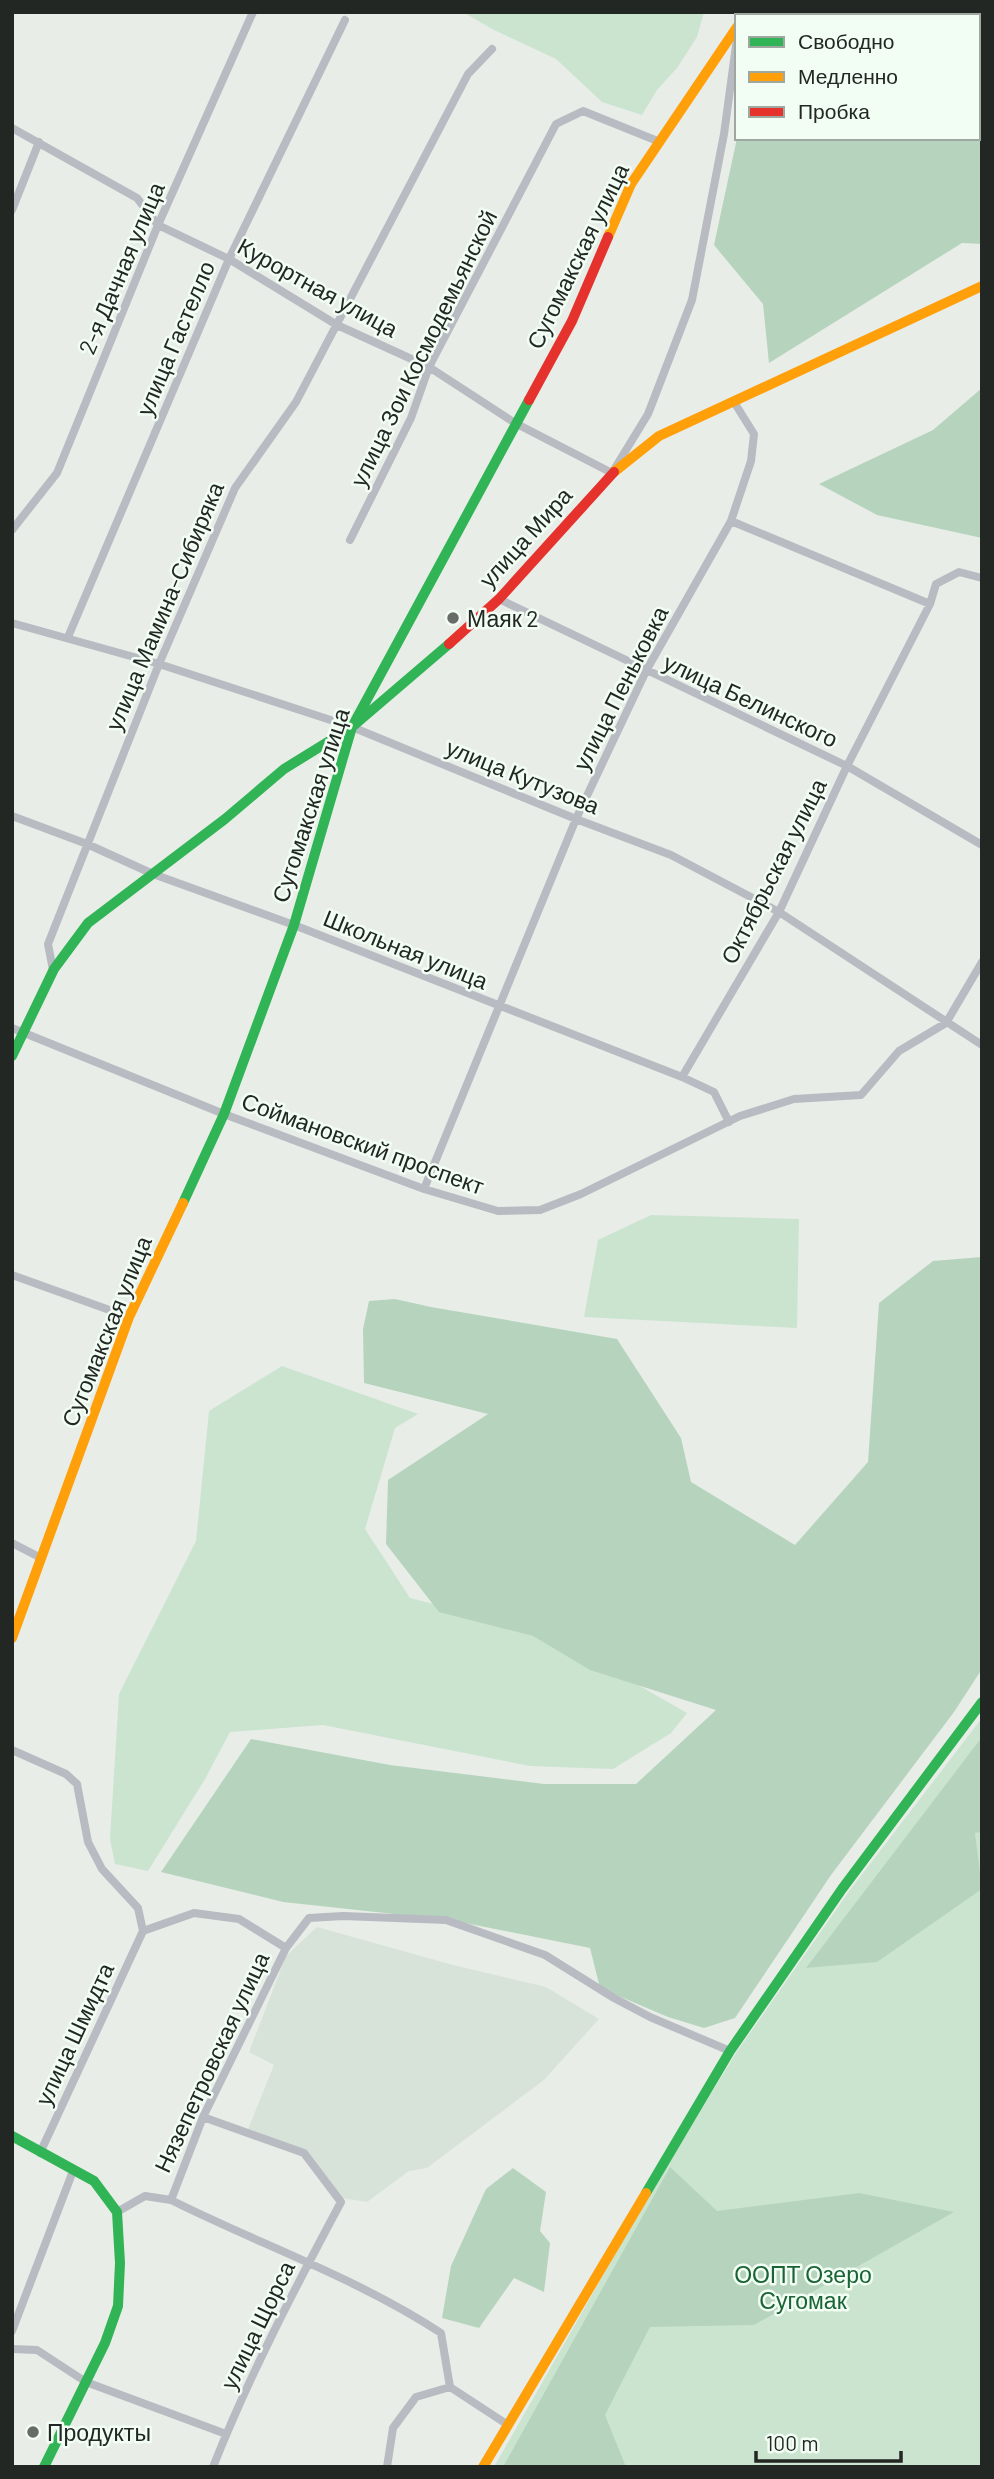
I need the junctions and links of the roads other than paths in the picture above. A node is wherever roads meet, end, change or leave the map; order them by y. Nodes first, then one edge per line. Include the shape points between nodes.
1 (253, 12) edge
2 (345, 20) dead end
3 (735, 30) edge
4 (492, 49) dead end
5 (735, 53) edge
6 (12, 128) edge
7 (39, 142) junction
8 (660, 142) junction
9 (12, 209) edge
10 (158, 225) junction
11 (229, 259) junction
12 (982, 286) edge
13 (337, 324) junction
14 (429, 367) junction
15 (734, 402) junction
16 (515, 423) junction
17 (612, 472) junction
18 (731, 521) junction
19 (12, 530) edge
20 (350, 540) dead end
21 (982, 579) edge
22 (499, 599) junction
23 (930, 604) junction
24 (12, 623) edge
25 (68, 637) junction
26 (159, 664) junction
27 (646, 671) junction
28 (352, 727) junction
29 (846, 766) junction
30 (12, 816) edge
31 (576, 820) junction
32 (87, 844) junction
33 (982, 845) edge
34 (153, 874) junction
35 (779, 912) junction
36 (294, 925) junction
37 (982, 962) edge
38 (53, 972) junction
39 (501, 1007) junction
40 (946, 1023) junction
41 (17, 1030) edge
42 (982, 1045) edge
43 (12, 1056) edge
44 (682, 1077) junction
45 (223, 1114) junction
46 (729, 1122) junction
47 (424, 1189) junction
48 (12, 1275) edge
49 (129, 1317) junction
50 (12, 1544) edge
51 (41, 1558) junction
52 (12, 1638) edge
53 (982, 1702) edge
54 (12, 1750) edge
55 (144, 1931) junction
56 (286, 1948) junction
57 (730, 2051) junction
58 (204, 2117) junction
59 (12, 2136) edge
60 (40, 2153) junction
61 (73, 2171) junction
62 (171, 2200) junction
63 (117, 2212) junction
64 (309, 2263) junction
65 (12, 2331) edge
66 (12, 2349) edge
67 (86, 2382) junction
68 (450, 2387) junction
69 (508, 2425) junction
70 (226, 2434) junction
71 (44, 2467) edge
72 (213, 2467) edge
73 (387, 2467) edge
74 (483, 2467) edge

1 - 10 street, 2-я Дачная улица
2 - 11 street, улица Гастелло
3 - 8 main road, Сугомакская улица
4 - 13 street, улица Мамина-Сибиряка via 468,74
5 - 17 street via 692,300 648,414
6 - 7 street, Курортная улица
7 - 9 street
7 - 10 street, Курортная улица via 136,198
8 - 14 street, улица Зои Космодемьянской via 583,111 556,124
8 - 16 main road, Сугомакская улица via 631,184 572,321
10 - 11 street, Курортная улица
10 - 19 street, 2-я Дачная улица via 57,473
11 - 13 street, Курортная улица
11 - 25 street, улица Гастелло
12 - 15 main road, улица Мира
13 - 14 street, Курортная улица
13 - 26 street, улица Мамина-Сибиряка via 296,402 236,488
14 - 16 street, Курортная улица
14 - 20 street, улица Зои Космодемьянской via 411,418
15 - 17 main road, улица Мира via 659,436
15 - 18 street, улица Пеньковка via 754,434 751,461
16 - 17 street, Курортная улица
16 - 28 main road, Сугомакская улица
17 - 22 main road, улица Мира
18 - 23 street
18 - 27 street, улица Пеньковка
21 - 23 street via 959,572 936,584
22 - 27 street, улица Белинского
22 - 28 main road, улица Мира
23 - 29 street, Октябрьская улица
24 - 25 street, улица Кутузова
25 - 26 street, улица Кутузова
26 - 28 street, улица Кутузова
26 - 32 street, улица Мамина-Сибиряка
27 - 29 street, улица Белинского
27 - 31 street, улица Пеньковка
28 - 31 street, улица Кутузова
28 - 34 main road, улица Мира via 284,769
28 - 36 main road, Сугомакская улица
29 - 33 street, улица Белинского
29 - 35 street, Октябрьская улица
30 - 32 street, Школьная улица
31 - 35 street, улица Кутузова via 671,855
31 - 39 street, улица Пеньковка
32 - 34 street, Школьная улица
32 - 38 street, улица Мамина-Сибиряка via 48,944
34 - 36 street, Школьная улица
34 - 38 main road, улица Мира via 88,923 72,939
35 - 40 street, улица Кутузова
35 - 44 street, Октябрьская улица
36 - 39 street, Школьная улица
36 - 45 main road, Сугомакская улица
37 - 40 street
38 - 41 main road
39 - 44 street, Школьная улица
39 - 47 street, улица Пеньковка
40 - 42 street, улица Кутузова
40 - 46 street, Соймановский проспект via 899,1051 861,1095 794,1099
41 - 43 main road
41 - 45 street, Соймановский проспект
44 - 46 street, Школьная улица via 714,1092
45 - 47 street, Соймановский проспект
45 - 49 main road, Сугомакская улица
46 - 47 street, Соймановский проспект via 540,1210 498,1211
48 - 49 street
49 - 51 main road, Сугомакская улица
50 - 51 street
51 - 52 main road, Сугомакская улица
53 - 57 main road via 842,1889
54 - 55 street via 77,1784 88,1842 102,1869 138,1908
55 - 56 street via 194,1913 239,1919
55 - 60 street, улица Шмидта
56 - 57 street, Нязепетровская улица via 309,1918 446,1920 545,1955 650,2017
56 - 58 street, Нязепетровская улица
57 - 69 main road
58 - 62 street, Нязепетровская улица
58 - 64 street, улица Щорса via 304,2153 341,2202
59 - 60 main road
60 - 61 main road
61 - 63 main road via 94,2181
61 - 65 street
62 - 63 street, Нязепетровская улица via 145,2196
62 - 64 street
63 - 67 main road via 118,2306
64 - 68 street via 401,2307 441,2333
64 - 70 street, улица Щорса
66 - 67 street via 37,2350
67 - 70 street
67 - 71 main road
68 - 69 street
68 - 73 street via 416,2397 393,2428
69 - 74 main road
70 - 72 street, улица Щорса

